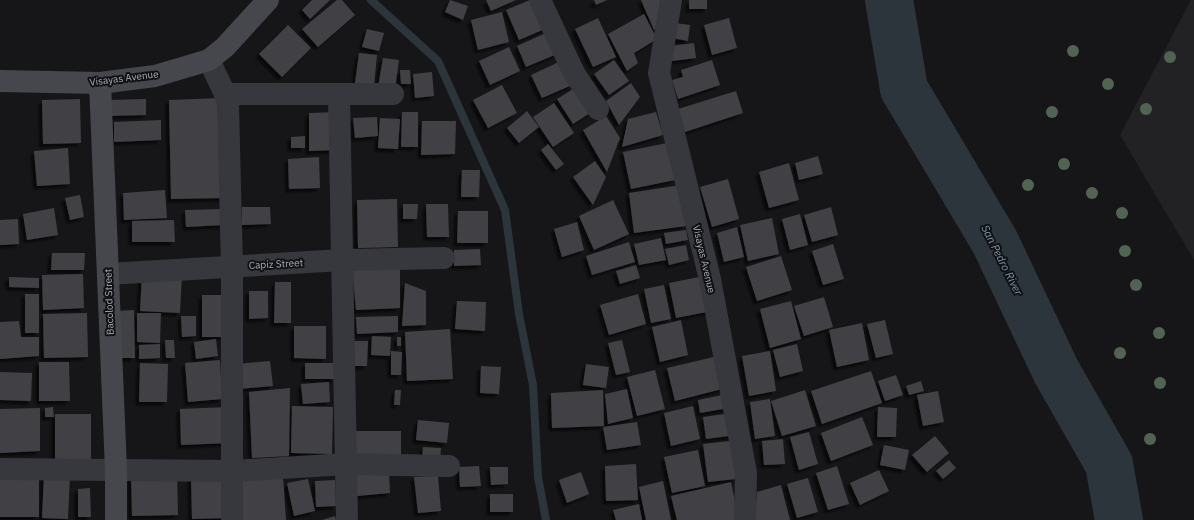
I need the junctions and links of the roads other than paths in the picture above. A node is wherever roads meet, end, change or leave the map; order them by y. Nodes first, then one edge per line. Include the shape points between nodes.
1 (268, 0) edge
2 (540, 0) edge
3 (671, 0) edge
4 (209, 60) junction
5 (0, 81) edge
6 (100, 83) junction
7 (225, 94) junction
8 (339, 94) junction
9 (393, 94) dead end
10 (598, 109) dead end
11 (444, 258) dead end
12 (342, 260) junction
13 (232, 266) junction
14 (108, 274) junction
15 (346, 464) junction
16 (450, 466) dead end
17 (0, 469) edge
18 (116, 470) junction
19 (233, 471) junction
20 (116, 520) edge
21 (232, 520) edge
22 (346, 520) edge
23 (745, 520) edge

1 - 4 street, Visayas Avenue via 225,47
2 - 10 street via 574,73
3 - 23 street, Visayas Avenue via 659,73 711,287 746,473
4 - 6 street, Visayas Avenue via 155,76
4 - 7 street
5 - 6 street, Visayas Avenue
6 - 14 street, Bacolod Street
7 - 8 street
7 - 13 street via 228,105
8 - 9 street
8 - 12 street
11 - 12 street, Capiz Street
12 - 13 street, Capiz Street
12 - 15 street
13 - 14 street, Capiz Street
13 - 19 street
14 - 18 street, Bacolod Street
15 - 16 street
15 - 19 street
15 - 22 street
17 - 18 street
18 - 19 street
18 - 20 street, Bacolod Street
19 - 21 street

